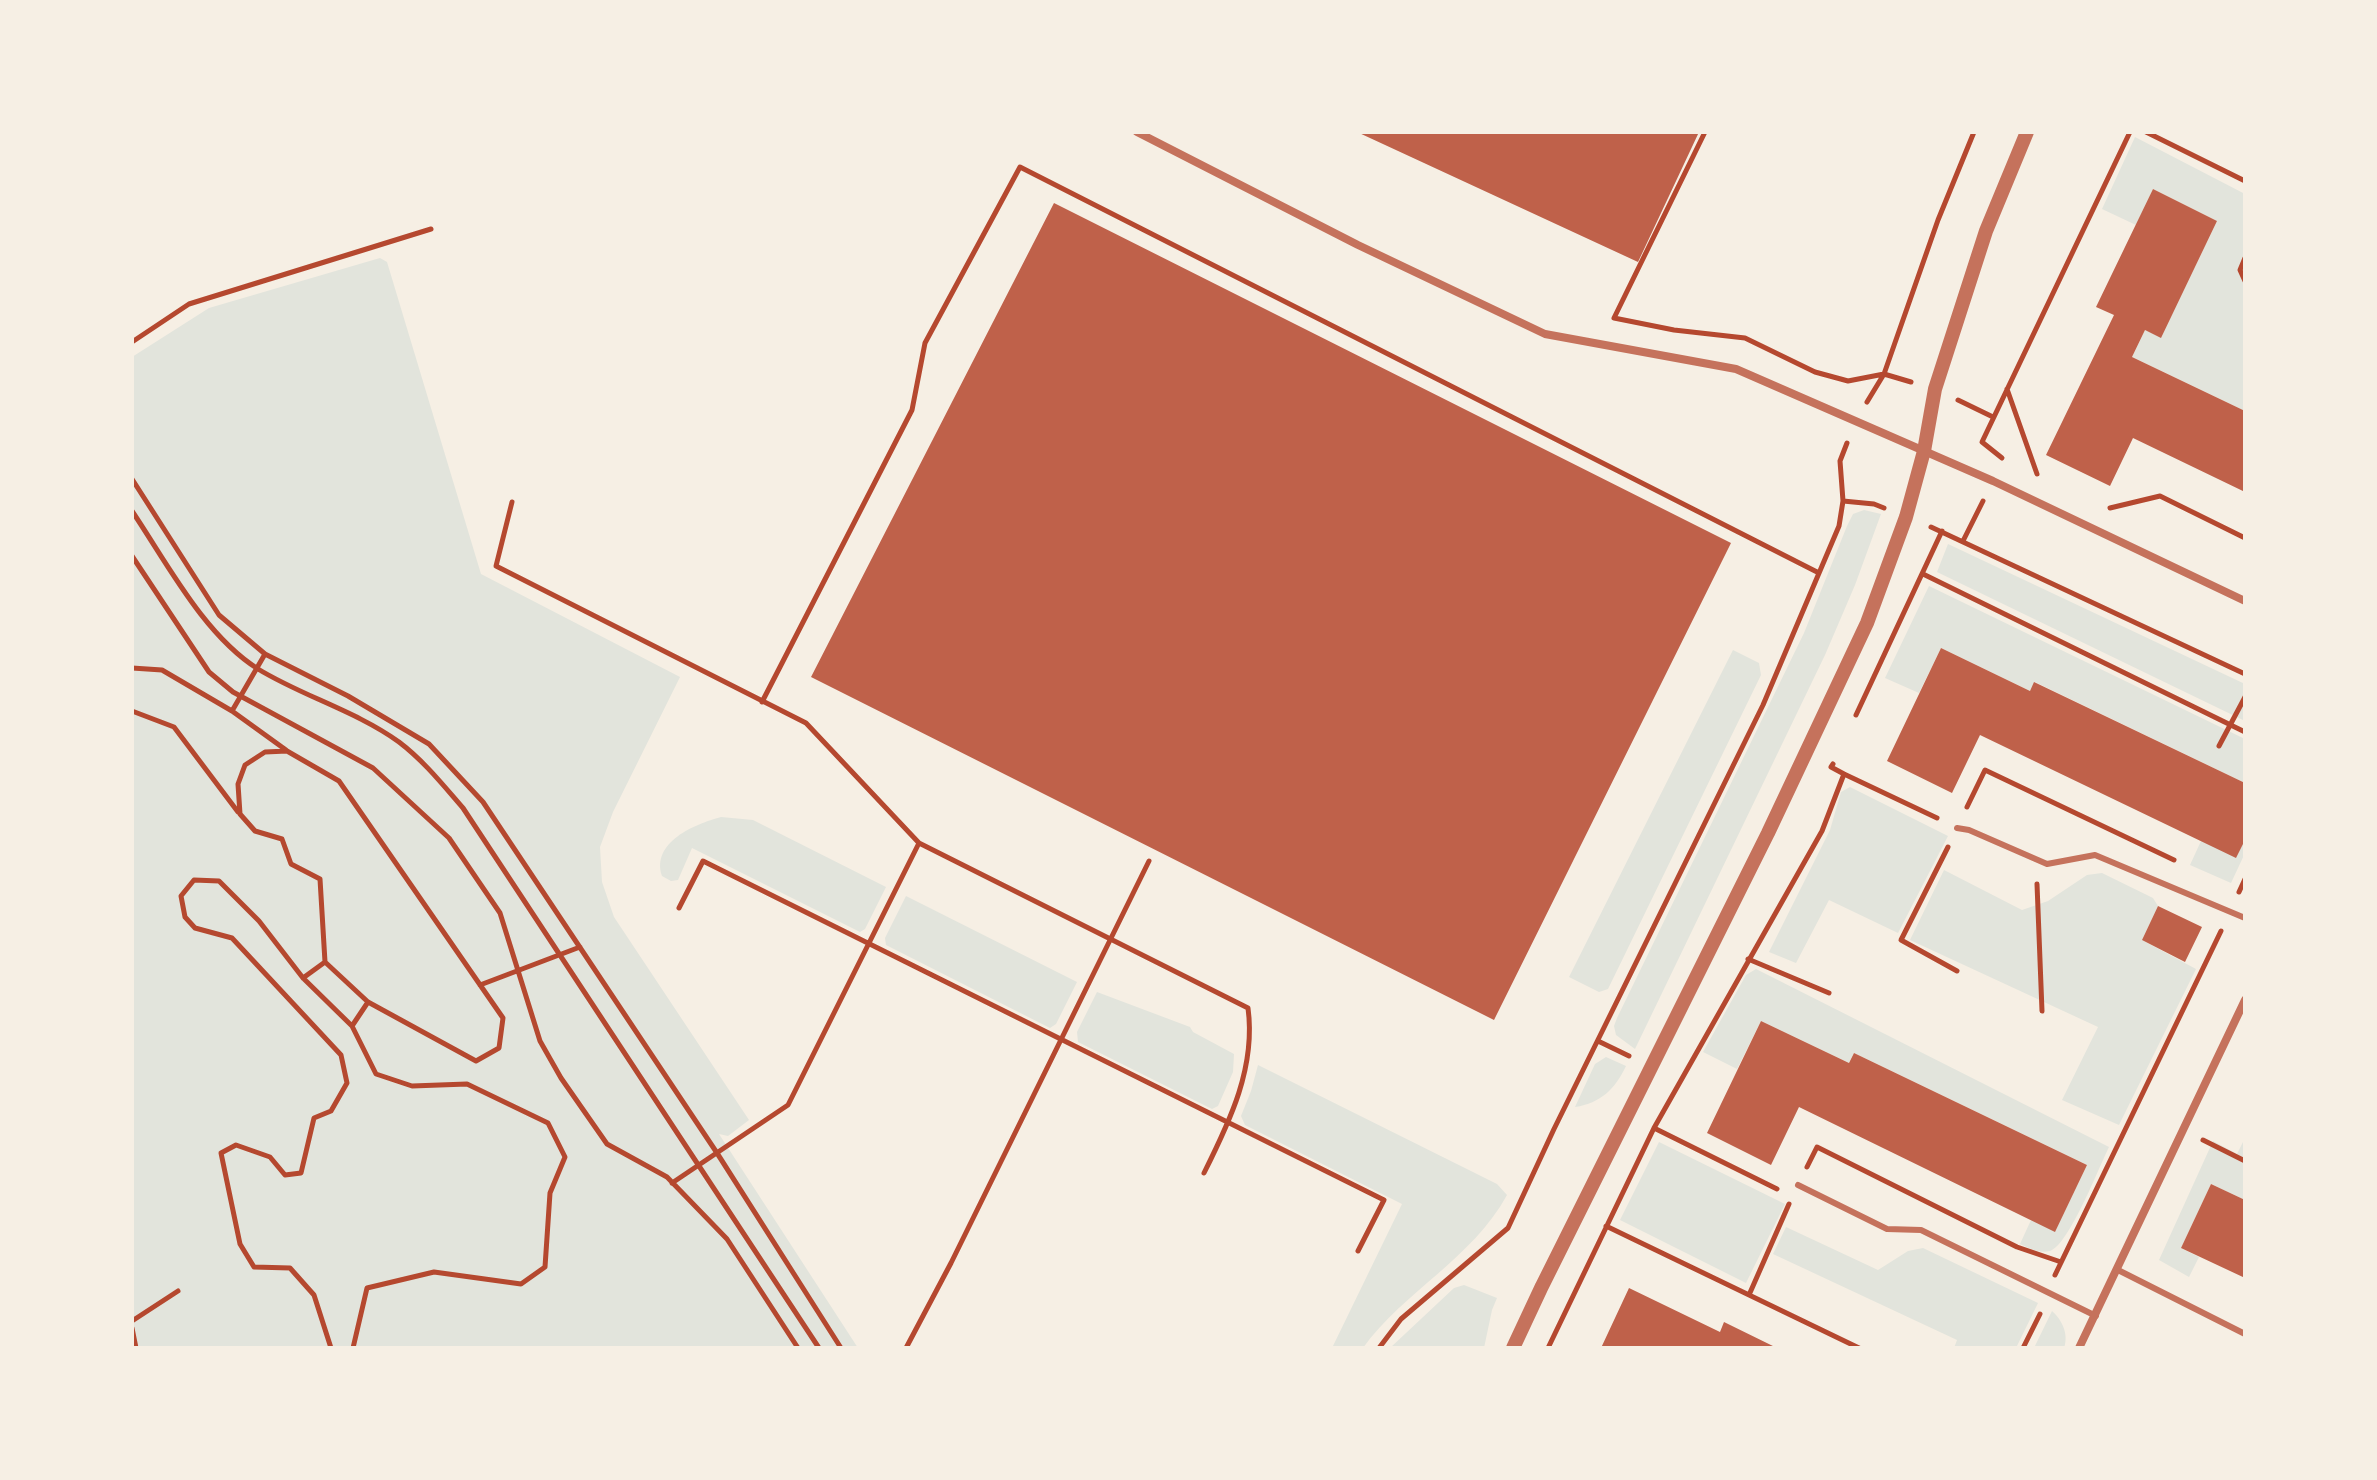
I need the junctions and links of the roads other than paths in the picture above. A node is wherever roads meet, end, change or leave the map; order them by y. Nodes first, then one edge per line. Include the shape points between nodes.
1 (1137, 132) edge
2 (2027, 132) edge
3 (1924, 451) junction
4 (2245, 601) edge
5 (1957, 828) road end
6 (2245, 918) edge
7 (2245, 1000) edge
8 (1798, 1185) dead end
9 (2118, 1270) junction
10 (2096, 1316) junction
11 (2245, 1334) edge
12 (1513, 1348) edge
13 (2079, 1348) edge

1 - 3 street via 1545,334 1736,369
2 - 3 street via 1986,231 1935,389
3 - 4 street
3 - 12 street via 1867,623
5 - 6 lane via 2047,864 2095,855
7 - 9 street
8 - 10 lane via 1887,1229 1921,1230
9 - 10 street
9 - 11 lane
10 - 13 street

